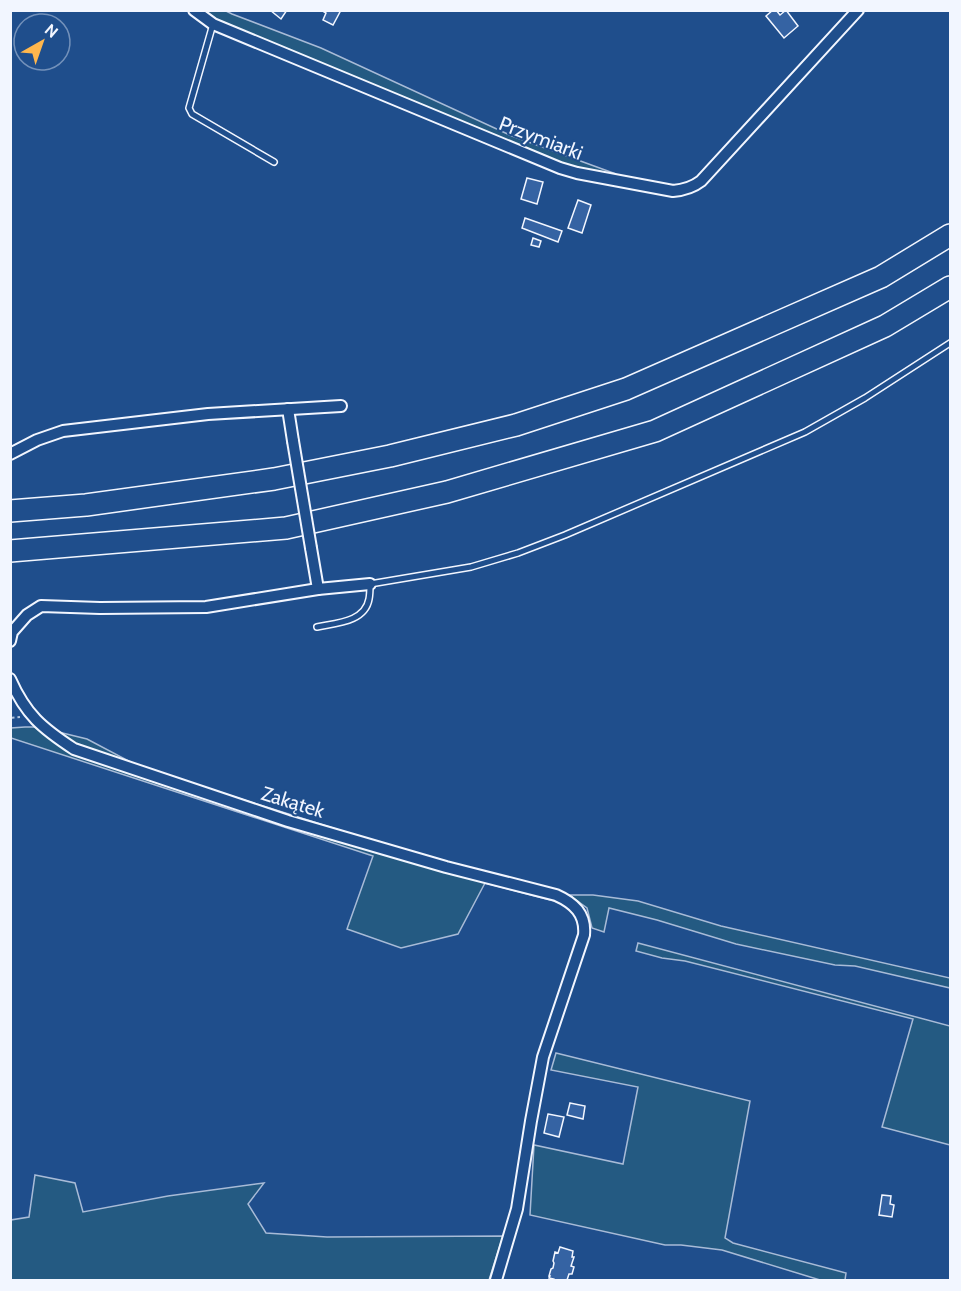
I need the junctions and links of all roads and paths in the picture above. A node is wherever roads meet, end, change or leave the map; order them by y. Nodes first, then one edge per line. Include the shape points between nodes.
1 (194, 10) edge
2 (858, 10) edge
3 (213, 24) junction
4 (274, 162) dead end
5 (951, 235) edge
6 (951, 287) edge
7 (951, 343) edge
8 (341, 406) dead end
9 (288, 409) junction
10 (10, 454) edge
11 (10, 511) edge
12 (10, 551) edge
13 (370, 584) junction
14 (318, 589) junction
15 (317, 627) dead end
16 (10, 641) edge
17 (10, 679) edge
18 (496, 1281) edge

1 - 3 street, Przymiarki
2 - 3 street, Przymiarki via 701,181 673,191 560,168
3 - 4 lane via 189,108 192,114
5 - 11 highway via 882,277 626,389 516,425 274,479 86,505
6 - 12 highway via 885,326 655,431 447,492 286,528
7 - 13 lane via 805,432 565,535 471,567
8 - 9 street
9 - 10 street via 63,431
9 - 14 street, bridge
13 - 14 street
13 - 15 lane via 369,601 363,613
14 - 16 street via 206,607 41,606 27,615 12,632
17 - 18 street, Zakątek via 32,715 74,750 288,820 556,895 580,913 584,935 543,1057 517,1209

